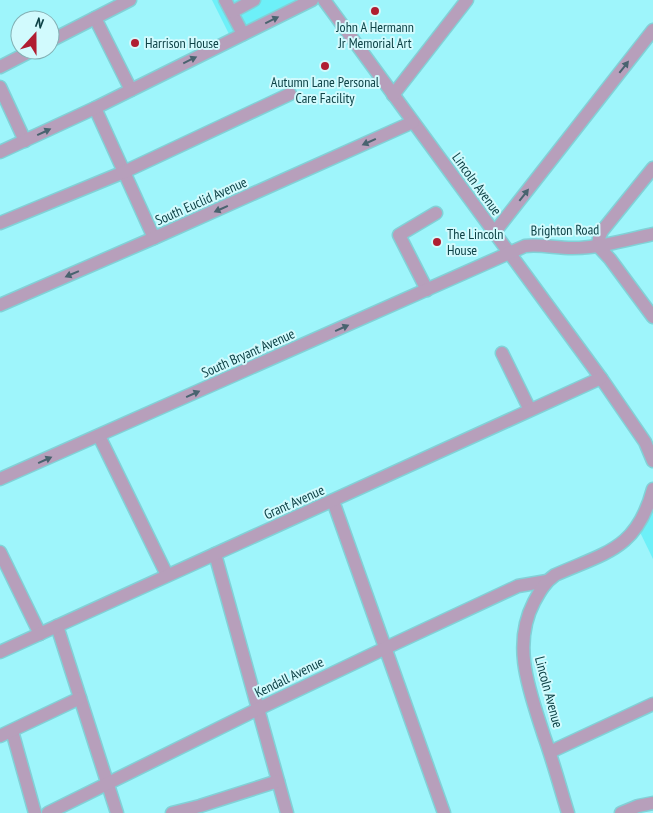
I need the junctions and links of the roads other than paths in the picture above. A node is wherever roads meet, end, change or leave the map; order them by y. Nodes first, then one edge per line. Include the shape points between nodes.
1 (130, 0) edge
2 (225, 0) edge
3 (254, 0) edge
4 (312, 0) edge
5 (324, 0) edge
6 (467, 0) edge
7 (232, 12) junction
8 (95, 18) junction
9 (653, 30) edge
10 (243, 34) junction
11 (60, 36) edge
12 (14, 60) edge
13 (0, 67) edge
14 (0, 87) edge
15 (131, 90) junction
16 (290, 94) dead end
17 (393, 95) junction
18 (95, 108) junction
19 (414, 122) junction
20 (25, 141) junction
21 (0, 152) edge
22 (653, 168) edge
23 (124, 172) junction
24 (436, 213) dead end
25 (0, 223) edge
26 (494, 233) junction
27 (653, 234) edge
28 (154, 238) junction
29 (598, 246) junction
30 (508, 253) junction
31 (427, 290) junction
32 (0, 305) edge
33 (653, 317) edge
34 (502, 353) dead end
35 (601, 378) junction
36 (530, 410) junction
37 (99, 436) junction
38 (653, 461) edge
39 (0, 480) edge
40 (653, 488) edge
41 (332, 501) junction
42 (0, 552) edge
43 (216, 554) junction
44 (167, 575) junction
45 (547, 581) junction
46 (57, 626) junction
47 (40, 634) junction
48 (385, 648) junction
49 (0, 652) edge
50 (80, 698) junction
51 (653, 704) edge
52 (258, 708) junction
53 (6, 733) edge
54 (550, 752) junction
55 (278, 781) junction
56 (108, 784) junction
57 (653, 803) edge
58 (200, 810) edge
59 (35, 813) edge
60 (48, 813) edge
61 (117, 813) edge
62 (172, 813) edge
63 (287, 813) edge
64 (444, 813) edge
65 (568, 813) edge
66 (621, 813) edge

1 - 8 street
2 - 7 street
3 - 7 street
10 -> 4 street
5 - 17 street, Lincoln Avenue
6 - 17 street
7 - 10 street
8 - 11 street
8 - 15 street
26 -> 9 street
15 -> 10 street
12 - 13 street
14 - 20 street
15 - 18 street
16 - 23 street
17 - 19 street, Lincoln Avenue
20 -> 18 street
18 - 23 street
19 - 26 street, Lincoln Avenue
19 -> 28 street, South Euclid Avenue
20 - 21 street
22 - 29 street via 602,231
23 - 25 street
23 - 28 street
24 - 31 street via 399,235
26 - 30 street, Lincoln Avenue
27 - 29 street, Brighton Road
28 -> 32 street, South Euclid Avenue
29 - 30 street, Brighton Road via 534,245
29 - 33 street
30 - 31 street, South Bryant Avenue
30 - 35 street, Lincoln Avenue
37 -> 31 street, South Bryant Avenue
34 - 36 street
35 - 36 street, Grant Avenue
35 - 38 street, Lincoln Avenue via 645,442
36 - 41 street, Grant Avenue
39 -> 37 street, South Bryant Avenue
37 - 44 street
40 - 45 street via 648,510 627,540 614,550
41 - 43 street, Grant Avenue
41 - 48 street
42 - 47 street
43 - 44 street, Grant Avenue
43 - 52 street
44 - 46 street, Grant Avenue
45 - 48 street, Kendall Avenue via 518,586
45 - 54 street, Lincoln Avenue via 532,606 522,648 528,685
46 - 47 street, Grant Avenue
46 - 50 street
47 - 49 street, Grant Avenue
48 - 52 street, Kendall Avenue
48 - 64 street
50 - 53 street
50 - 56 street
51 - 54 street
52 - 55 street
52 - 56 street, Kendall Avenue
53 - 59 street
54 - 65 street, Lincoln Avenue
55 - 58 street
55 - 63 street
56 - 60 street, Kendall Avenue
56 - 61 street
57 - 66 street
58 - 62 street

